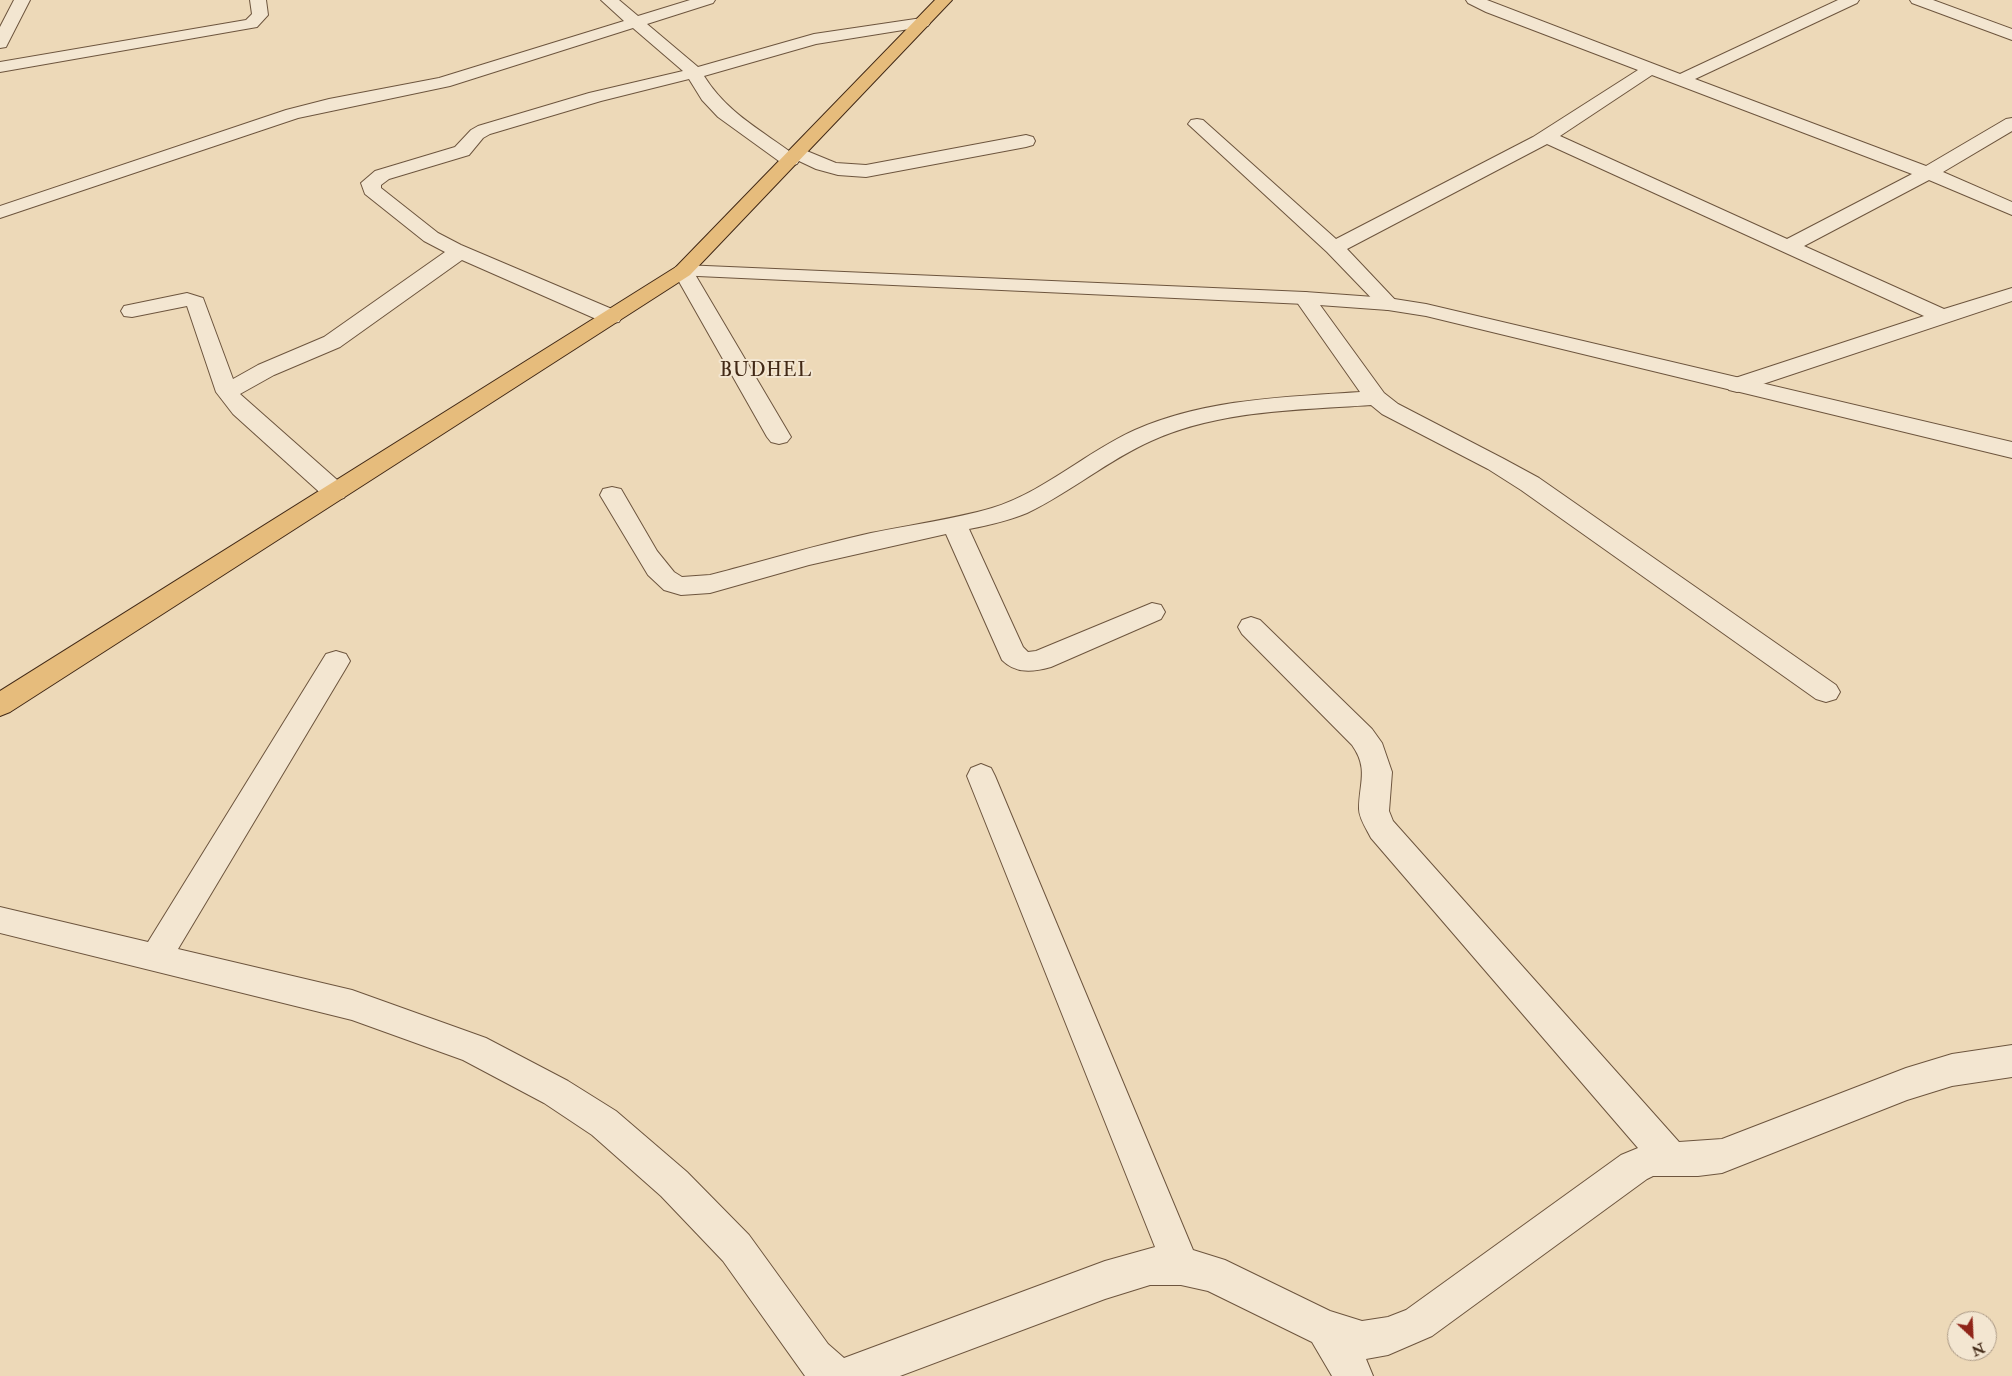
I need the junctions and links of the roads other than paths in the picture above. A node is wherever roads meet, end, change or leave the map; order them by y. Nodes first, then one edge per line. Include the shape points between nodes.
1 (22, 0) edge
2 (258, 0) edge
3 (609, 0) edge
4 (707, 0) edge
5 (944, 0) edge
6 (1474, 0) edge
7 (1514, 0) edge
8 (1851, 0) edge
9 (1918, 0) edge
10 (1492, 9) junction
11 (634, 23) junction
12 (922, 23) junction
13 (2012, 35) edge
14 (0, 43) edge
15 (0, 67) edge
16 (1652, 68) junction
17 (694, 73) junction
18 (1682, 79) junction
19 (2012, 123) edge
20 (1197, 124) dead end
21 (1546, 137) junction
22 (1026, 141) dead end
23 (793, 156) junction
24 (1928, 173) junction
25 (2012, 209) edge
26 (0, 212) edge
27 (1787, 246) junction
28 (1334, 248) junction
29 (459, 252) junction
30 (683, 271) junction
31 (2012, 294) edge
32 (1305, 298) junction
33 (1388, 304) junction
34 (132, 311) dead end
35 (610, 317) junction
36 (1943, 317) junction
37 (1737, 385) junction
38 (227, 392) junction
39 (1376, 398) junction
40 (779, 437) dead end
41 (2012, 450) edge
42 (336, 492) junction
43 (612, 495) dead end
44 (954, 524) junction
45 (1152, 612) dead end
46 (1251, 627) dead end
47 (336, 661) dead end
48 (1826, 692) dead end
49 (0, 704) edge
50 (981, 776) dead end
51 (0, 920) edge
52 (155, 958) junction
53 (2012, 1061) edge
54 (1670, 1158) junction
55 (1181, 1266) junction
56 (1324, 1329) junction
57 (836, 1376) edge
58 (1354, 1376) edge

1 - 14 street
2 - 15 street via 260,15 251,24
3 - 11 street
4 - 11 street
5 - 12 main road
6 - 10 street
7 - 10 street
8 - 18 street
9 - 13 street
10 - 16 street
11 - 17 street
11 - 26 street via 434,84 293,114
12 - 17 street via 814,39
12 - 23 main road
16 - 18 street
16 - 21 street
17 - 23 street via 708,96 724,113
17 - 29 street via 595,97 484,130 462,151 382,175 371,183 372,190 432,238
18 - 24 street
19 - 24 street
20 - 28 street
21 - 27 street
21 - 28 street
22 - 23 street via 866,171 843,172
23 - 30 main road
24 - 25 street
24 - 27 street
27 - 36 street
28 - 33 street
29 - 35 street
29 - 38 street via 332,342 266,370
30 - 32 street
30 - 35 main road
30 - 40 street
31 - 36 street
32 - 33 street
32 - 39 street
33 - 37 street via 1426,310
34 - 38 street via 187,299 196,302
35 - 42 main road
36 - 37 street
37 - 41 street
38 - 42 street via 241,409
39 - 44 street via 1246,408 1177,423 1111,451 1064,483 1018,508
39 - 48 street via 1390,409 1530,484
42 - 49 main road
43 - 44 street via 661,575 674,585 689,587 826,551
44 - 45 street via 1012,653 1019,661 1041,660
46 - 54 street via 1372,750 1378,772 1374,811 1382,829
47 - 52 street
50 - 55 street
51 - 52 street
52 - 57 street via 352,1004 474,1049 556,1092 604,1123 674,1184 736,1248 814,1358
53 - 54 street via 1952,1070 1906,1084 1722,1156
54 - 56 street via 1652,1159 1634,1167 1419,1323 1388,1336 1362,1340
55 - 56 street via 1212,1273
55 - 57 street via 1150,1266 1105,1280
56 - 58 street

